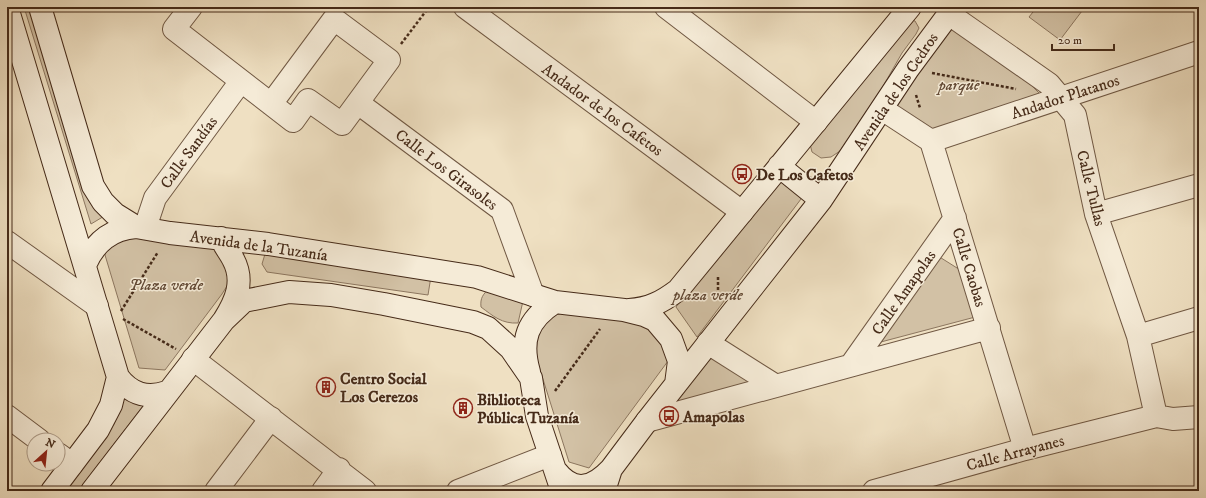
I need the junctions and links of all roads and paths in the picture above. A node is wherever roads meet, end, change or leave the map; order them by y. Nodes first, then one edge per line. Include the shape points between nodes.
1 (7, 7) edge
2 (40, 7) edge
3 (191, 7) edge
4 (429, 7) edge
5 (465, 7) edge
6 (666, 7) edge
7 (910, 7) edge
8 (951, 10) edge
9 (1199, 52) edge
10 (389, 60) junction
11 (908, 69) junction
12 (241, 81) junction
13 (1023, 90) dead end
14 (1061, 98) junction
15 (358, 103) junction
16 (271, 104) junction
17 (882, 108) junction
18 (816, 122) junction
19 (931, 141) junction
20 (779, 166) junction
21 (1199, 185) edge
22 (821, 200) junction
23 (742, 212) junction
24 (1096, 214) junction
25 (955, 218) junction
26 (141, 227) junction
27 (170, 233) junction
28 (220, 238) junction
29 (719, 240) junction
30 (7, 242) edge
31 (85, 266) junction
32 (533, 295) junction
33 (555, 302) junction
34 (97, 306) junction
35 (619, 310) junction
36 (1199, 318) edge
37 (224, 320) junction
38 (989, 328) junction
39 (1138, 336) junction
40 (713, 337) junction
41 (193, 359) junction
42 (851, 365) junction
43 (118, 377) junction
44 (531, 378) junction
45 (676, 384) junction
46 (776, 386) junction
47 (167, 392) junction
48 (7, 416) edge
49 (537, 416) junction
50 (1156, 416) junction
51 (1199, 417) edge
52 (272, 418) junction
53 (647, 421) junction
54 (29, 432) edge
55 (1025, 449) junction
56 (66, 458) edge
57 (338, 469) junction
58 (612, 469) junction
59 (60, 472) edge
60 (556, 472) edge
61 (99, 489) edge
62 (52, 491) edge
63 (216, 491) edge
64 (323, 491) edge
65 (365, 491) edge
66 (458, 491) edge
67 (604, 491) edge
68 (874, 491) edge

1 - 31 street
2 - 26 street, Avenida de la Tuzanía via 94,186 103,202 115,214
3 - 12 street via 174,29
4 - 10 path
5 - 23 street, Andador de los Cafetos
6 - 18 street
7 - 18 street
8 - 11 street, Avenida de los Cedros
8 - 14 street, Calle Tullas via 1049,84
9 - 14 street, Andador Platanos
10 - 15 street
10 - 16 street via 334,18
11 - 13 path
11 - 17 street, Avenida de los Cedros
11 - 19 path
12 - 16 street
12 - 26 street, Calle Sandías via 155,198
14 - 19 street, Andador Platanos
14 - 24 street, Calle Tullas via 1075,115
15 - 16 street via 342,124 308,100 293,120
15 - 32 street, Calle Los Girasoles via 502,210
17 - 19 street
17 - 22 street, Avenida de los Cedros
18 - 20 street
19 - 25 street, Calle Caobas
20 - 22 street
20 - 23 street
21 - 24 street
22 - 40 street, Avenida de los Cedros
23 - 29 street
24 - 39 street, Calle Tullas
25 - 38 street, Calle Caobas
25 - 42 street, Calle Amapolas
26 - 27 street, Avenida de la Tuzanía
26 - 31 street via 125,228 105,237 93,250
27 - 28 street, Avenida de la Tuzanía
27 - 41 path via 118,316
28 - 32 street, Avenida de la Tuzanía via 477,278
28 - 37 street via 234,260 239,280 236,299
29 - 35 street via 678,290 661,303 642,310
29 - 40 path
30 - 34 street
31 - 34 street
32 - 33 street, Avenida de la Tuzanía
33 - 35 street, Avenida de la Tuzanía
33 - 44 street via 529,326 525,336
34 - 43 street
35 - 45 street via 655,320 672,339 679,361
35 - 49 path
36 - 39 street
37 - 41 street
37 - 44 street via 244,301 288,292 331,295 384,304 473,322 488,328 511,349
38 - 42 street, Calle Amapolas
38 - 55 street, Calle Caobas
39 - 50 street, Calle Tullas
40 - 45 street, Avenida de los Cedros
40 - 46 street
41 - 47 street
41 - 52 street
42 - 46 street, Calle Amapolas
43 - 47 street via 124,385 141,395
43 - 56 street via 111,405 98,430
44 - 49 street
45 - 53 street
46 - 53 street, Calle Amapolas
47 - 61 street
48 - 54 street
49 - 60 street
50 - 51 street via 1173,419
50 - 55 street, Calle Arrayanes
52 - 57 street
52 - 63 street
53 - 58 street
55 - 68 street, Calle Arrayanes
57 - 64 street
57 - 65 street
58 - 60 street via 600,481 585,486 568,483
58 - 67 street
59 - 62 street
60 - 66 street

